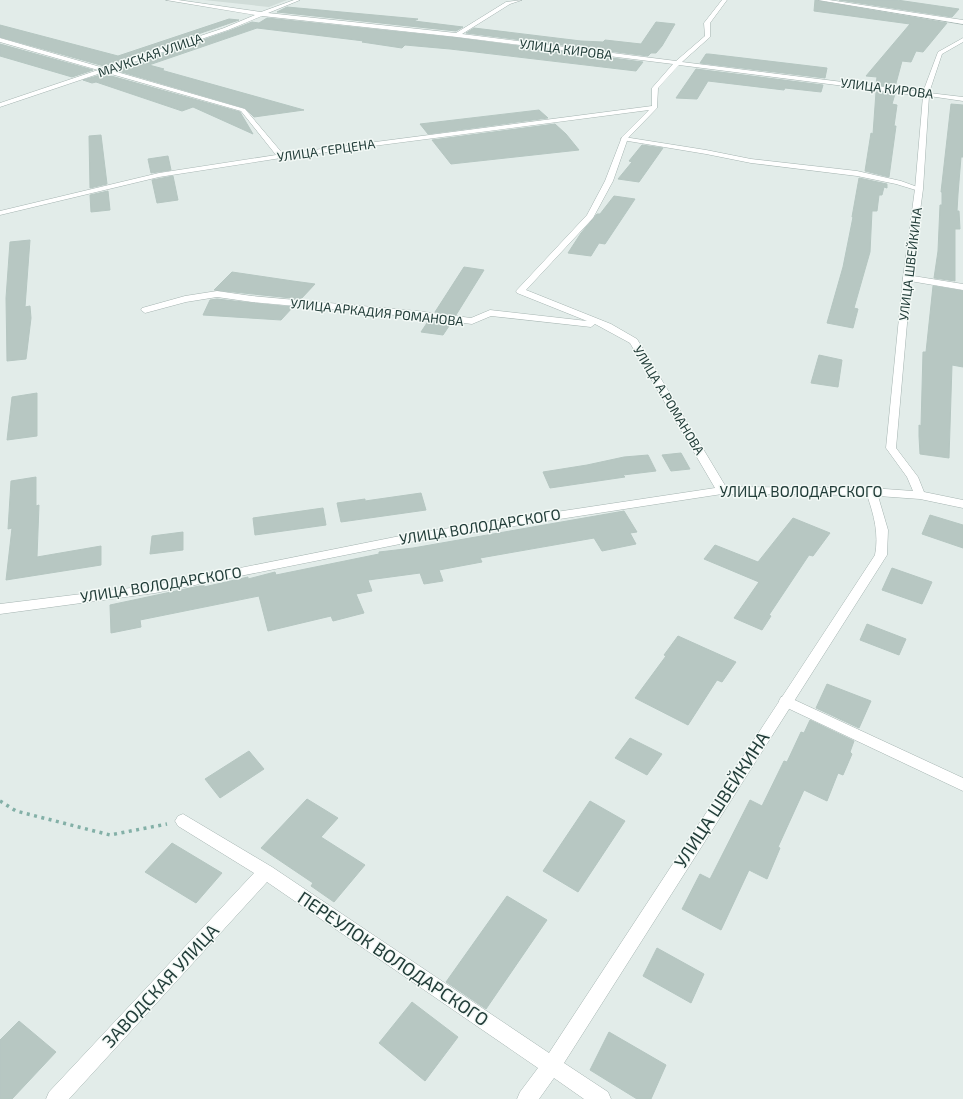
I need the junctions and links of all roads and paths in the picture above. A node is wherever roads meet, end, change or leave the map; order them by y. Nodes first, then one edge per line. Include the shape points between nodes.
1 (168, 0) edge
2 (298, 0) edge
3 (520, 0) edge
4 (725, 0) edge
5 (820, 0) edge
6 (261, 14) junction
7 (963, 22) edge
8 (457, 35) junction
9 (0, 40) edge
10 (963, 40) edge
11 (677, 63) junction
12 (105, 70) junction
13 (926, 93) junction
14 (963, 99) edge
15 (0, 105) edge
16 (655, 107) junction
17 (624, 139) junction
18 (281, 156) junction
19 (919, 189) junction
20 (0, 213) edge
21 (907, 278) junction
22 (963, 287) edge
23 (145, 310) dead end
24 (608, 326) junction
25 (722, 490) junction
26 (872, 492) junction
27 (920, 495) junction
28 (963, 504) edge
29 (0, 609) edge
30 (786, 701) junction
31 (963, 785) edge
32 (0, 801) edge
33 (183, 822) joint
34 (266, 872) junction
35 (551, 1066) junction
36 (56, 1099) edge
37 (527, 1099) edge
38 (601, 1099) edge

1 - 6 street, УЛИЦА КИРОВА
2 - 6 street, МАУКСКАЯ УЛИЦА
3 - 8 street via 508,3
4 - 11 street via 707,23 708,36
5 - 7 street
6 - 8 street, УЛИЦА КИРОВА
6 - 12 street, МАУКСКАЯ УЛИЦА via 226,29
8 - 11 street, УЛИЦА КИРОВА
9 - 12 street
10 - 13 street, УЛИЦА ШВЕЙКИНА via 940,53
11 - 13 street, УЛИЦА КИРОВА
11 - 16 street via 655,88
12 - 15 street, МАУКСКАЯ УЛИЦА
12 - 18 street via 243,110
13 - 14 street, УЛИЦА КИРОВА
13 - 19 street, УЛИЦА ШВЕЙКИНА
16 - 17 street, УЛИЦА А.РОМАНОВА
16 - 18 street, УЛИЦА ГЕРЦЕНА
17 - 19 street via 749,161 883,178
17 - 24 street, УЛИЦА А.РОМАНОВА via 609,181 590,216 520,291
18 - 20 street, УЛИЦА ГЕРЦЕНА via 159,175
19 - 21 street, УЛИЦА ШВЕЙКИНА
21 - 22 street
21 - 27 street, УЛИЦА ШВЕЙКИНА via 891,448 912,477
23 - 24 street, УЛИЦА АРКАДИЯ РОМАНОВА via 184,299 217,294 472,321 490,313
24 - 25 street, УЛИЦА А.РОМАНОВА via 634,341
25 - 26 street, УЛИЦА ВОЛОДАРСКОГО
25 - 29 street, УЛИЦА ВОЛОДАРСКОГО via 410,538 155,589
26 - 27 street, УЛИЦА ВОЛОДАРСКОГО
26 - 30 street, УЛИЦА ШВЕЙКИНА via 883,526 884,544 881,554
27 - 28 street, УЛИЦА ВОЛОДАРСКОГО
30 - 31 street
30 - 35 street, УЛИЦА ШВЕЙКИНА
32 - 33 path via 16,811 110,835
33 - 34 street, ПЕРЕУЛОК ВОЛОДАРСКОГО
34 - 35 street, ПЕРЕУЛОК ВОЛОДАРСКОГО
34 - 36 street, ЗАВОДСКАЯ УЛИЦА
35 - 37 street, УЛИЦА ШВЕЙКИНА
35 - 38 street, ПЕРЕУЛОК ВОЛОДАРСКОГО

